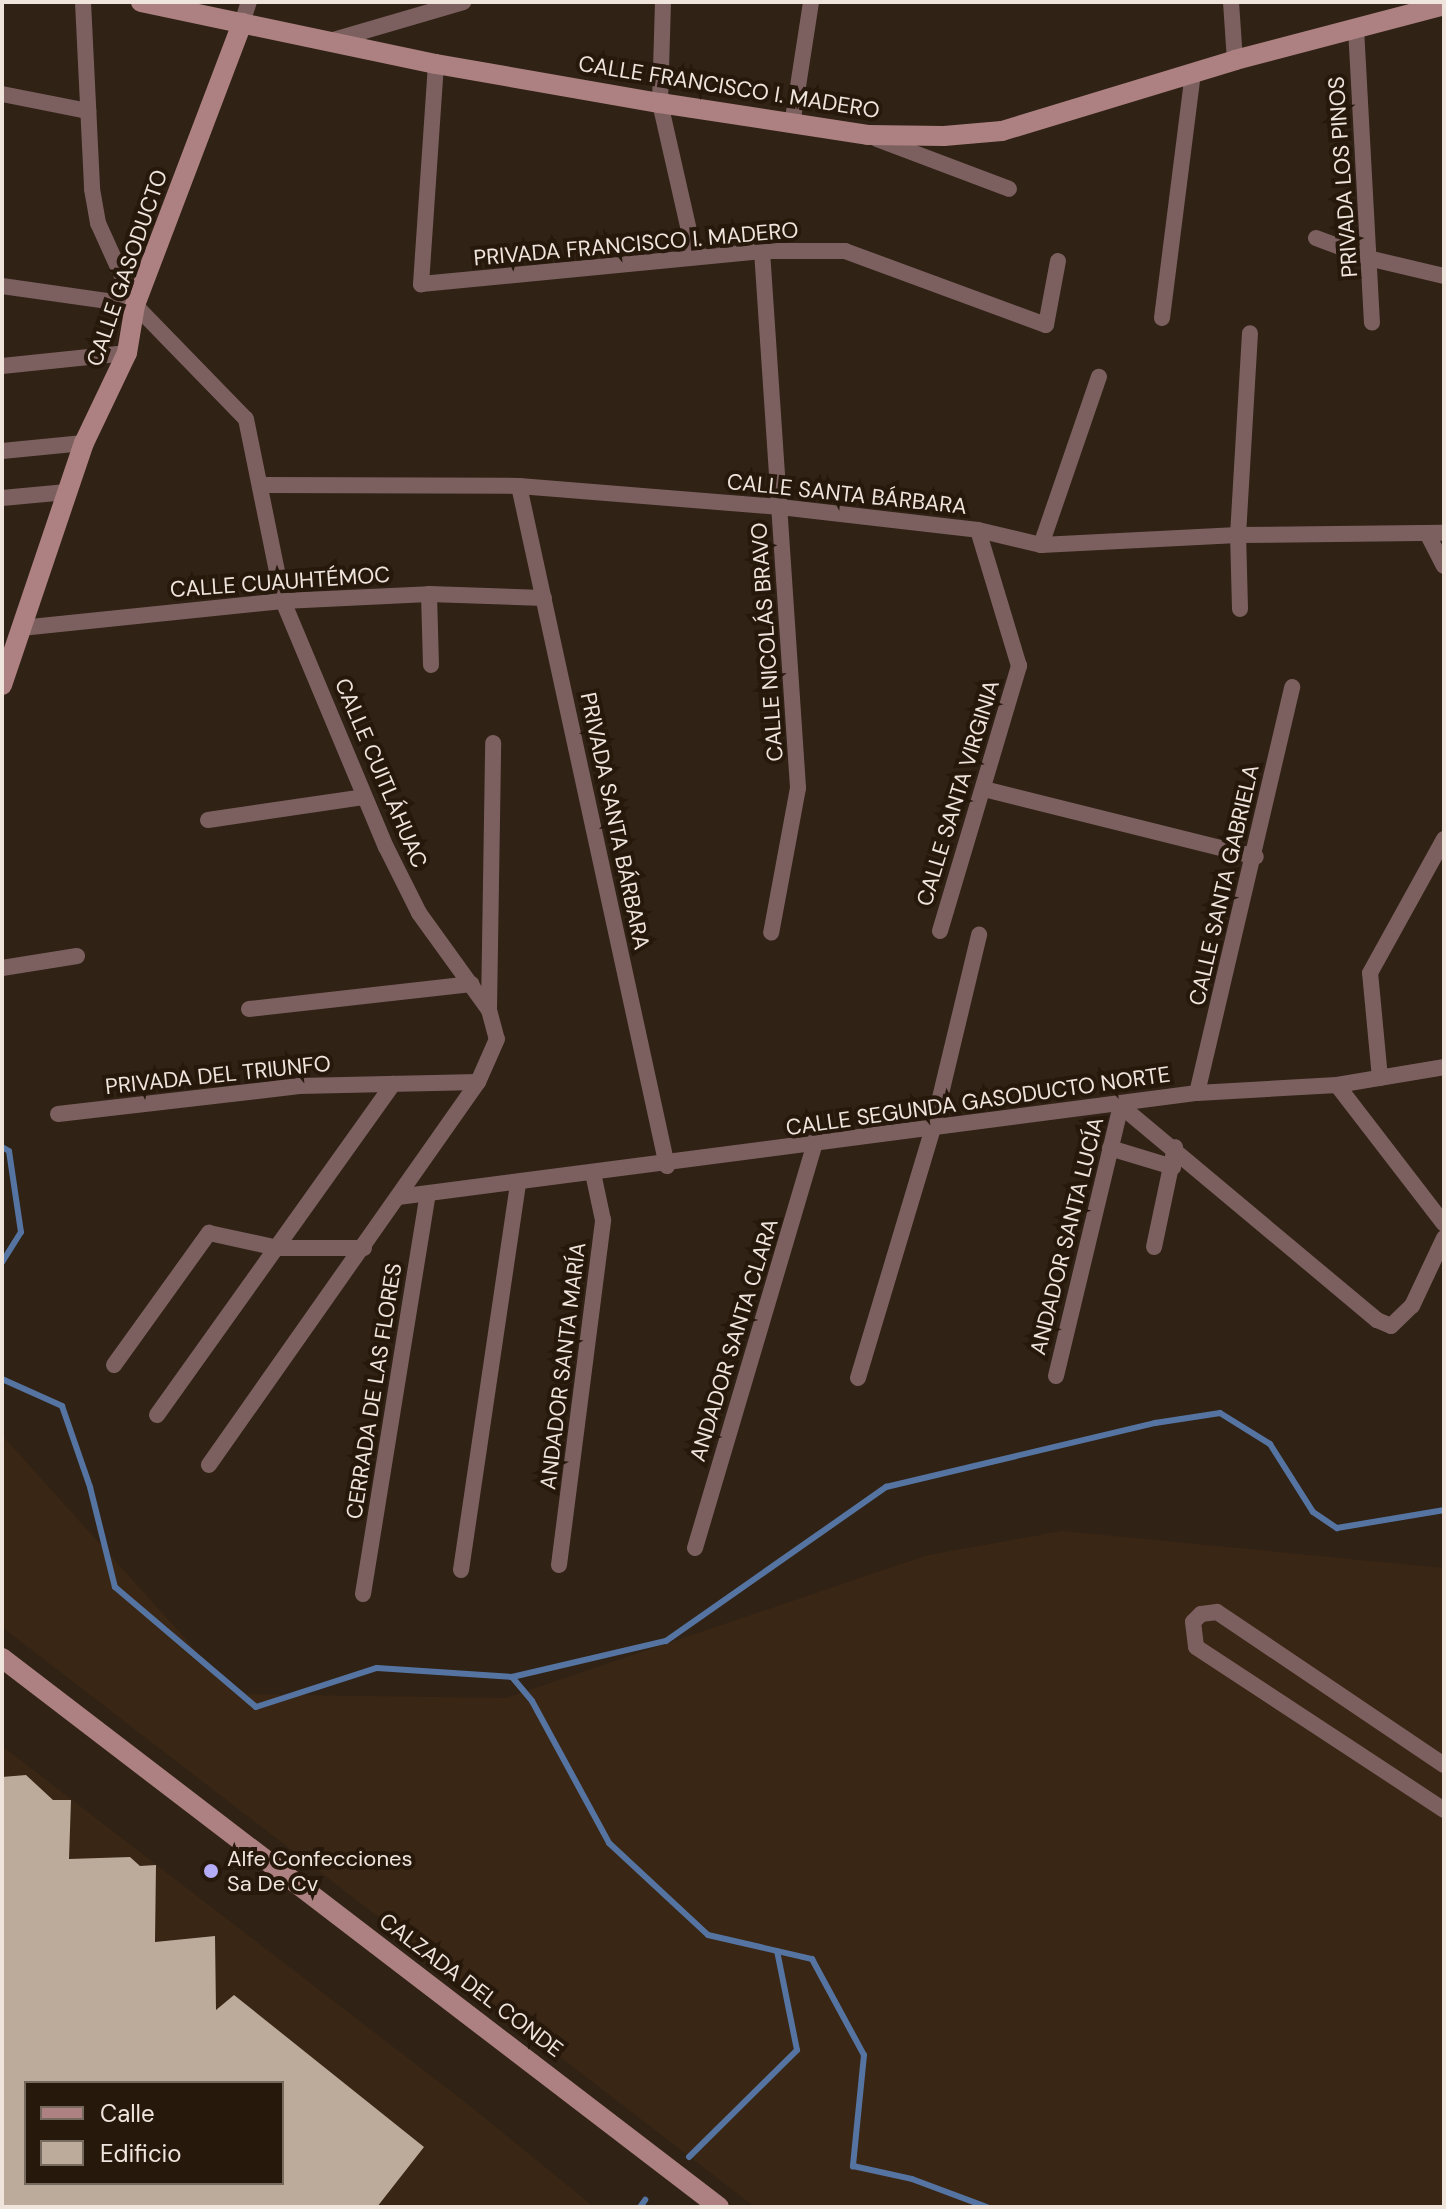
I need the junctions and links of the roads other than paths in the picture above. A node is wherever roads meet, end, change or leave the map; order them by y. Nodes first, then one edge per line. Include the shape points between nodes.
1 (83, 2) edge
2 (249, 2) edge
3 (463, 2) edge
4 (663, 2) edge
5 (811, 2) edge
6 (1231, 2) edge
7 (151, 3) edge
8 (1441, 4) edge
9 (242, 23) junction
10 (1356, 28) junction
11 (326, 42) junction
12 (1235, 60) junction
13 (436, 64) junction
14 (1193, 74) junction
15 (2, 94) edge
16 (660, 103) junction
17 (88, 111) junction
18 (792, 125) junction
19 (868, 135) junction
20 (1009, 189) dead end
21 (1316, 238) dead end
22 (762, 251) junction
23 (695, 257) junction
24 (1372, 259) junction
25 (1058, 261) dead end
26 (1444, 276) edge
27 (2, 286) edge
28 (135, 305) junction
29 (1162, 318) dead end
30 (1372, 323) dead end
31 (1250, 333) dead end
32 (127, 353) junction
33 (2, 366) edge
34 (1099, 377) dead end
35 (84, 443) junction
36 (2, 451) edge
37 (261, 485) junction
38 (519, 486) junction
39 (67, 492) junction
40 (2, 498) edge
41 (780, 507) junction
42 (978, 530) junction
43 (1436, 533) edge
44 (1238, 535) junction
45 (1041, 545) junction
46 (1444, 566) edge
47 (429, 594) junction
48 (544, 598) junction
49 (283, 601) junction
50 (1240, 609) dead end
51 (21, 628) junction
52 (431, 665) dead end
53 (2, 685) edge
54 (1292, 687) dead end
55 (493, 743) dead end
56 (984, 789) junction
57 (363, 797) junction
58 (208, 820) dead end
59 (1444, 839) edge
60 (1256, 857) junction
61 (940, 931) dead end
62 (771, 933) dead end
63 (979, 935) dead end
64 (77, 956) dead end
65 (2, 968) edge
66 (472, 984) junction
67 (249, 1009) dead end
68 (489, 1010) junction
69 (1444, 1067) edge
70 (1380, 1078) junction
71 (478, 1082) junction
72 (393, 1084) junction
73 (1337, 1085) junction
74 (1197, 1093) junction
75 (1121, 1106) junction
76 (58, 1114) dead end
77 (932, 1131) junction
78 (815, 1144) junction
79 (1175, 1147) junction
80 (1110, 1148) junction
81 (667, 1166) junction
82 (1173, 1167) junction
83 (593, 1173) junction
84 (518, 1184) junction
85 (428, 1194) junction
86 (398, 1197) junction
87 (1444, 1224) edge
88 (1444, 1238) edge
89 (1154, 1247) dead end
90 (278, 1248) junction
91 (364, 1248) junction
92 (114, 1365) dead end
93 (1056, 1376) dead end
94 (858, 1378) dead end
95 (157, 1415) dead end
96 (209, 1465) dead end
97 (695, 1548) dead end
98 (559, 1565) dead end
99 (461, 1570) dead end
100 (363, 1594) dead end
101 (2, 1658) edge
102 (1444, 1765) edge
103 (1444, 1810) edge
104 (719, 2207) edge

1 - 17 street
2 - 9 street, CALLE GASODUCTO
3 - 11 street
4 - 16 street
5 - 18 street
6 - 12 street
7 - 9 street, CALLE FRANCISCO I. MADERO
8 - 10 street, CALLE FRANCISCO I. MADERO
9 - 11 street, CALLE FRANCISCO I. MADERO
9 - 28 street, CALLE GASODUCTO
10 - 12 street, CALLE FRANCISCO I. MADERO
10 - 24 street, PRIVADA LOS PINOS
11 - 13 street, CALLE FRANCISCO I. MADERO
12 - 14 street, CALLE FRANCISCO I. MADERO
13 - 16 street, CALLE FRANCISCO I. MADERO
13 - 23 street, PRIVADA FRANCISCO I. MADERO via 421,284
14 - 19 street, CALLE FRANCISCO I. MADERO via 1002,131
14 - 29 street
15 - 17 street
16 - 18 street, CALLE FRANCISCO I. MADERO
16 - 23 street
17 - 28 street via 98,223
18 - 19 street, CALLE FRANCISCO I. MADERO
19 - 20 street
21 - 24 street
22 - 23 street, PRIVADA FRANCISCO I. MADERO
22 - 25 street, PRIVADA FRANCISCO I. MADERO via 845,251 1046,325
22 - 41 street, CALLE NICOLÁS BRAVO
24 - 26 street
24 - 30 street, PRIVADA LOS PINOS
27 - 28 street
28 - 32 street, CALLE GASODUCTO
28 - 37 street, CALLE CUITLÁHUAC via 246,419
31 - 44 street
32 - 33 street
32 - 35 street, CALLE GASODUCTO
34 - 45 street
35 - 36 street
35 - 39 street, CALLE GASODUCTO
37 - 38 street, CALLE SANTA BÁRBARA
37 - 49 street, CALLE CUITLÁHUAC
38 - 41 street, CALLE SANTA BÁRBARA
38 - 48 street, PRIVADA SANTA BÁRBARA
39 - 40 street
39 - 51 street, CALLE GASODUCTO
41 - 42 street, CALLE SANTA BÁRBARA
41 - 62 street, CALLE NICOLÁS BRAVO via 798,788
42 - 45 street, CALLE SANTA BÁRBARA
42 - 56 street, CALLE SANTA VIRGINIA via 1019,666
43 - 44 street, CALLE SANTA BÁRBARA
43 - 46 street
44 - 45 street, CALLE SANTA BÁRBARA
44 - 50 street
47 - 48 street, CALLE CUAUHTÉMOC
47 - 49 street, CALLE CUAUHTÉMOC
47 - 52 street
48 - 81 street, PRIVADA SANTA BÁRBARA
49 - 51 street, CALLE CUAUHTÉMOC
49 - 57 street, CALLE CUITLÁHUAC
51 - 53 street, CALLE GASODUCTO
54 - 60 street, CALLE SANTA GABRIELA
55 - 68 street
56 - 60 street
56 - 61 street, CALLE SANTA VIRGINIA
57 - 58 street
57 - 66 street, CALLE CUITLÁHUAC via 419,913
59 - 70 street via 1370,973
60 - 74 street, CALLE SANTA GABRIELA
63 - 77 street
64 - 65 street
66 - 67 street
66 - 68 street, CALLE CUITLÁHUAC
68 - 71 street, CALLE CUITLÁHUAC via 497,1039
69 - 70 street, CALLE SEGUNDA GASODUCTO NORTE
70 - 73 street, CALLE SEGUNDA GASODUCTO NORTE
71 - 72 street, PRIVADA DEL TRIUNFO
71 - 86 street, CALLE CUITLÁHUAC
72 - 76 street, PRIVADA DEL TRIUNFO via 299,1086
72 - 90 street
73 - 74 street, CALLE SEGUNDA GASODUCTO NORTE
73 - 87 street
74 - 75 street, CALLE SEGUNDA GASODUCTO NORTE
75 - 77 street, CALLE SEGUNDA GASODUCTO NORTE
75 - 79 street
75 - 80 street, ANDADOR SANTA LUCÍA
77 - 78 street, CALLE SEGUNDA GASODUCTO NORTE
77 - 94 street
78 - 81 street, CALLE SEGUNDA GASODUCTO NORTE
78 - 97 street, ANDADOR SANTA CLARA
79 - 82 street
79 - 88 street via 1377,1320 1391,1326 1412,1306
80 - 82 street
80 - 93 street, ANDADOR SANTA LUCÍA
81 - 83 street, CALLE SEGUNDA GASODUCTO NORTE
82 - 89 street
83 - 84 street, CALLE SEGUNDA GASODUCTO NORTE
83 - 98 street, ANDADOR SANTA MARÍA via 603,1220
84 - 85 street, CALLE SEGUNDA GASODUCTO NORTE
84 - 99 street
85 - 86 street, CALLE SEGUNDA GASODUCTO NORTE
85 - 100 street, CERRADA DE LAS FLORES
86 - 91 street, CALLE CUITLÁHUAC
90 - 91 street
90 - 92 street via 209,1233
90 - 95 street
91 - 96 street, CALLE CUITLÁHUAC
101 - 104 street, CALZADA DEL CONDE
102 - 103 street via 1211,1611 1193,1622 1196,1647

